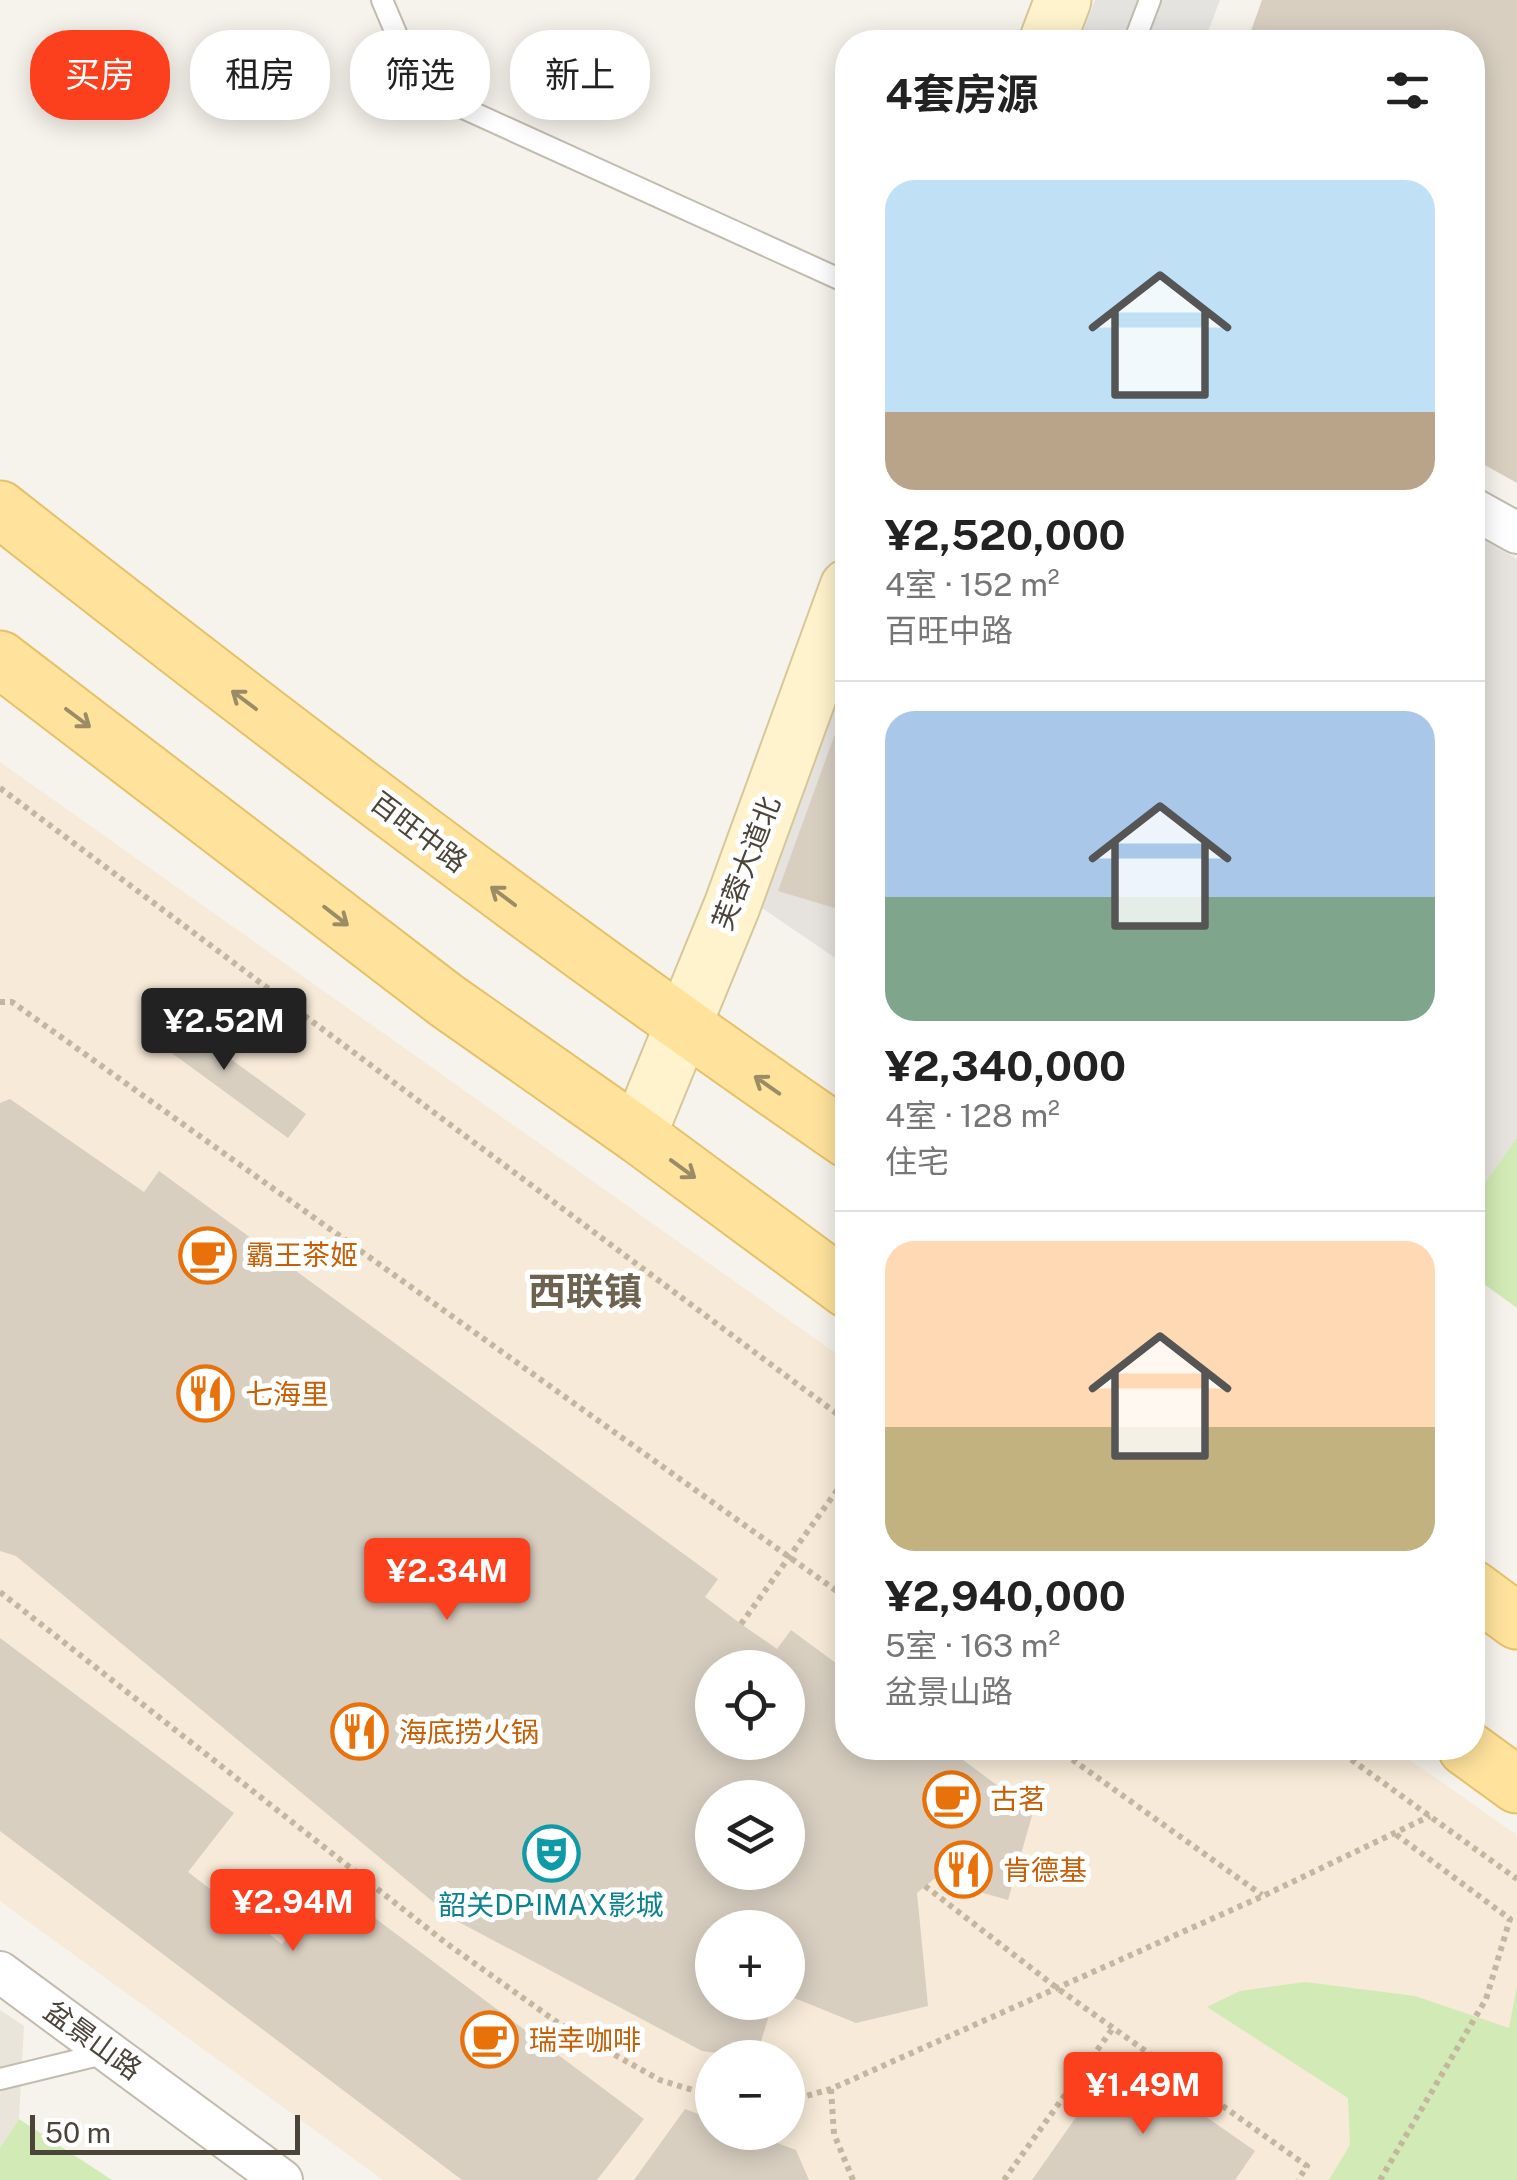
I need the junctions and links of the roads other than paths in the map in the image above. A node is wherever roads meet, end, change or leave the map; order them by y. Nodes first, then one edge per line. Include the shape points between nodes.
1 (382, 0) edge
2 (1063, 0) edge
3 (1150, 0) edge
4 (1052, 30) edge
5 (1139, 30) edge
6 (835, 277) edge
7 (0, 509) edge
8 (1485, 515) edge
9 (1517, 532) edge
10 (835, 623) edge
11 (0, 659) edge
12 (682, 1026) junction
13 (835, 1131) edge
14 (638, 1136) junction
15 (835, 1280) edge
16 (1485, 1598) edge
17 (1517, 1621) edge
18 (1483, 1760) edge
19 (1517, 1785) edge
20 (0, 1972) edge
21 (109, 2052) junction
22 (0, 2079) edge
23 (282, 2180) edge

1 - 6 lane via 412,74 430,93
2 - 4 main road
3 - 5 lane
12 -> 7 main road, 百旺中路 via 229,689
8 - 9 street
10 - 12 main road, 芙蓉大道北
11 -> 14 main road via 446,1001
13 -> 12 main road, 百旺中路
12 - 14 main road, 芙蓉大道北
14 -> 15 main road
16 - 17 main road
18 - 19 main road
20 - 21 street, 盆景山路
21 - 22 lane
21 - 23 street, 盆景山路

